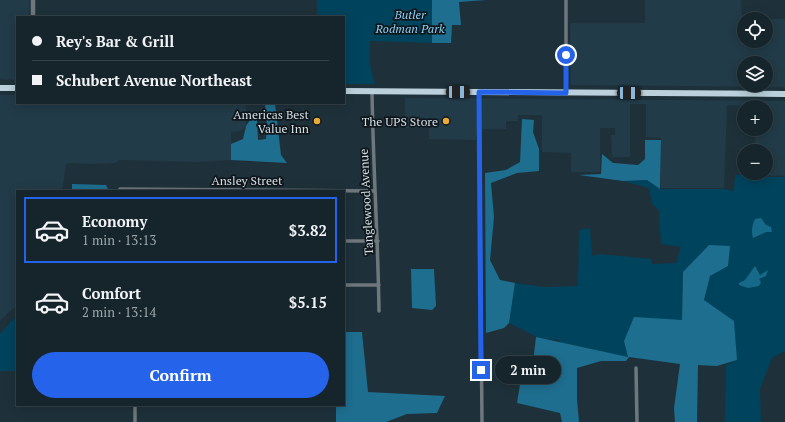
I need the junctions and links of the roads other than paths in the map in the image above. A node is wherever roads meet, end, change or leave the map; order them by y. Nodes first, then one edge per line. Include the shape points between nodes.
1 (33, 0) edge
2 (566, 0) edge
3 (33, 16) edge
4 (0, 88) edge
5 (16, 88) edge
6 (345, 91) edge
7 (372, 91) junction
8 (479, 92) junction
9 (566, 93) junction
10 (785, 94) edge
11 (120, 189) dead end
12 (146, 190) edge
13 (196, 190) edge
14 (345, 191) edge
15 (375, 191) junction
16 (345, 241) edge
17 (378, 241) junction
18 (345, 285) edge
19 (379, 285) junction
20 (379, 311) dead end
21 (636, 368) dead end
22 (135, 406) edge
23 (135, 422) edge
24 (482, 422) edge
25 (637, 422) edge

1 - 3 street
2 - 9 street
4 - 5 highway
6 - 7 highway
7 - 8 highway
7 - 15 street, Tanglewood Avenue
8 - 9 highway
8 - 24 street
9 - 10 highway
11 - 12 street, Ansley Street
12 - 13 street, Ansley Street
14 - 15 street, Ansley Street
15 - 17 street, Tanglewood Avenue
16 - 17 street
17 - 19 street, Tanglewood Avenue
18 - 19 street
19 - 20 street, Tanglewood Avenue
21 - 25 street
22 - 23 street

